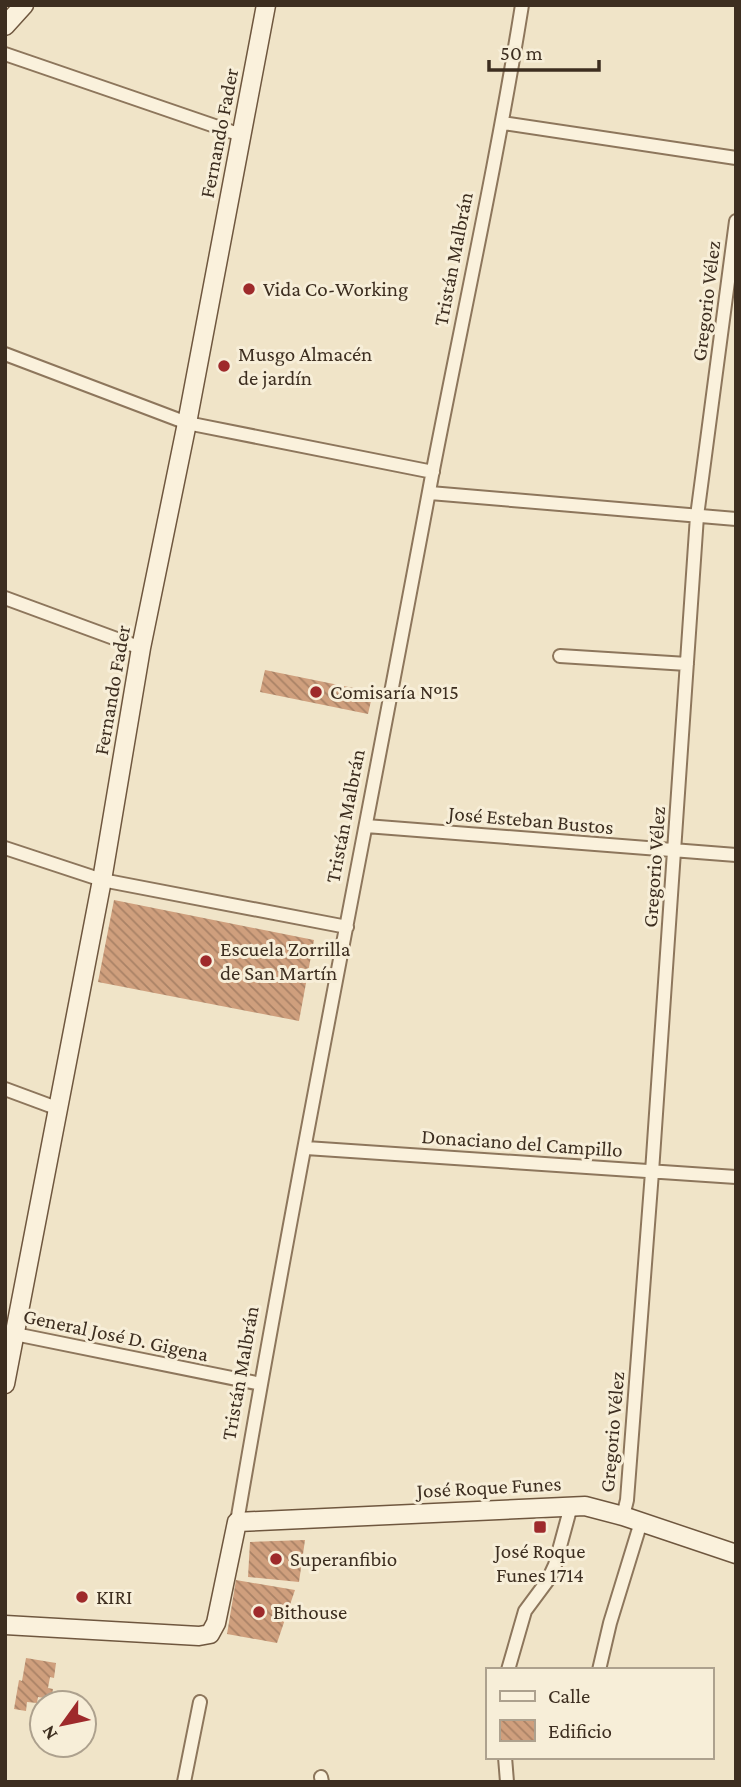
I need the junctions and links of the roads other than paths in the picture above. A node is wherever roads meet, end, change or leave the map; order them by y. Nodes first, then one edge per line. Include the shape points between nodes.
1 (24, 5) edge
2 (266, 5) edge
3 (523, 5) edge
4 (5, 26) edge
5 (5, 54) edge
6 (503, 123) junction
7 (241, 135) junction
8 (736, 158) edge
9 (736, 221) edge
10 (5, 354) edge
11 (187, 423) junction
12 (433, 472) junction
13 (430, 494) junction
14 (697, 516) junction
15 (736, 519) edge
16 (5, 598) edge
17 (141, 649) junction
18 (560, 656) dead end
19 (687, 664) junction
20 (366, 826) junction
21 (5, 848) edge
22 (674, 851) junction
23 (736, 855) edge
24 (102, 880) junction
25 (347, 927) junction
26 (5, 1089) edge
27 (59, 1109) junction
28 (306, 1148) junction
29 (652, 1171) junction
30 (736, 1177) edge
31 (10, 1333) edge
32 (5, 1384) edge
33 (261, 1384) junction
34 (570, 1506) junction
35 (623, 1516) junction
36 (237, 1522) junction
37 (641, 1522) junction
38 (736, 1554) edge
39 (5, 1625) edge
40 (509, 1668) edge
41 (599, 1668) edge
42 (200, 1702) dead end
43 (505, 1759) edge
44 (184, 1782) edge
45 (507, 1782) edge

1 - 4 main road
2 - 7 main road, Fernando Fader
3 - 6 street, Tristán Malbrán
5 - 7 street
6 - 8 street
6 - 12 street, Tristán Malbrán
7 - 11 main road, Fernando Fader
9 - 14 street, Gregorio Vélez
10 - 11 street
11 - 12 street
11 - 17 main road, Fernando Fader
12 - 13 street, Tristán Malbrán
13 - 14 street
13 - 20 street, Tristán Malbrán
14 - 15 street
14 - 19 street, Gregorio Vélez
16 - 17 street
17 - 24 main road, Fernando Fader
18 - 19 street
19 - 22 street, Gregorio Vélez
20 - 22 street, José Esteban Bustos
20 - 25 street, Tristán Malbrán
21 - 24 street
22 - 23 street, José Esteban Bustos
22 - 29 street, Gregorio Vélez
24 - 25 street
24 - 27 main road, Fernando Fader
25 - 28 street, Tristán Malbrán
26 - 27 street
27 - 31 main road, Fernando Fader
28 - 29 street, Donaciano del Campillo
28 - 33 street, Tristán Malbrán
29 - 30 street, Donaciano del Campillo
29 - 35 street, Gregorio Vélez
31 - 32 main road, Fernando Fader
31 - 33 street, General José D. Gigena
33 - 36 street, Tristán Malbrán
34 - 35 main road, José Roque Funes
34 - 36 main road, José Roque Funes
34 - 40 street, Gregorio Vélez via 555,1565 525,1611
35 - 37 main road, José Roque Funes
36 - 39 main road, Tristán Malbrán via 216,1623 209,1634
37 - 38 main road, José Roque Funes
37 - 41 street
42 - 44 street
43 - 45 street

